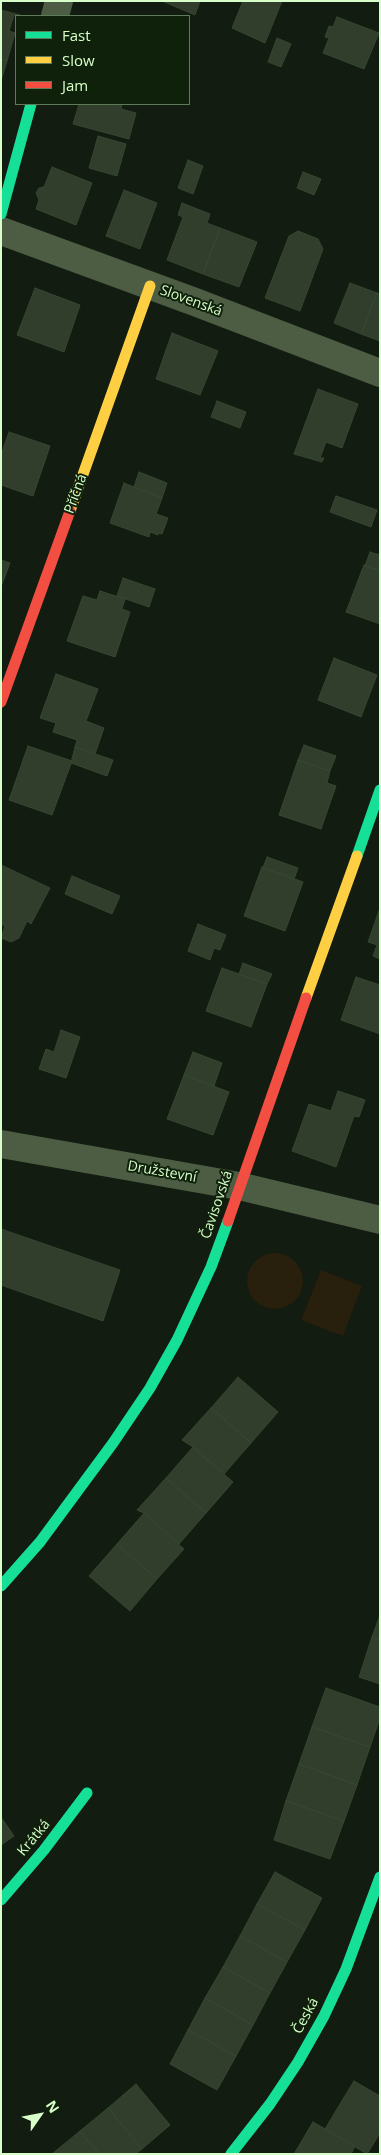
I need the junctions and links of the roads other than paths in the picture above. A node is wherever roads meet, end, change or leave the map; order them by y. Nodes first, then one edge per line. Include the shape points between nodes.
1 (59, 1) edge
2 (55, 15) edge
3 (31, 105) edge
4 (1, 214) edge
5 (1, 231) edge
6 (150, 286) junction
7 (380, 373) edge
8 (1, 702) edge
9 (380, 790) edge
10 (1, 1144) edge
11 (239, 1186) junction
12 (380, 1220) edge
13 (1, 1586) edge
14 (87, 1793) dead end
15 (380, 1877) edge
16 (1, 1900) edge
17 (231, 2154) edge

1 - 2 street
3 - 4 street
5 - 6 street, Slovenská
6 - 7 street, Slovenská
6 - 8 street, Příčná
9 - 11 street, Čavisovská
10 - 11 street, Družstevní
11 - 12 street, Družstevní
11 - 13 street, Čavisovská via 211,1267 177,1340 150,1388 40,1542
14 - 16 street, Krátká
15 - 17 street, Česká via 349,1961 324,2016 265,2111

